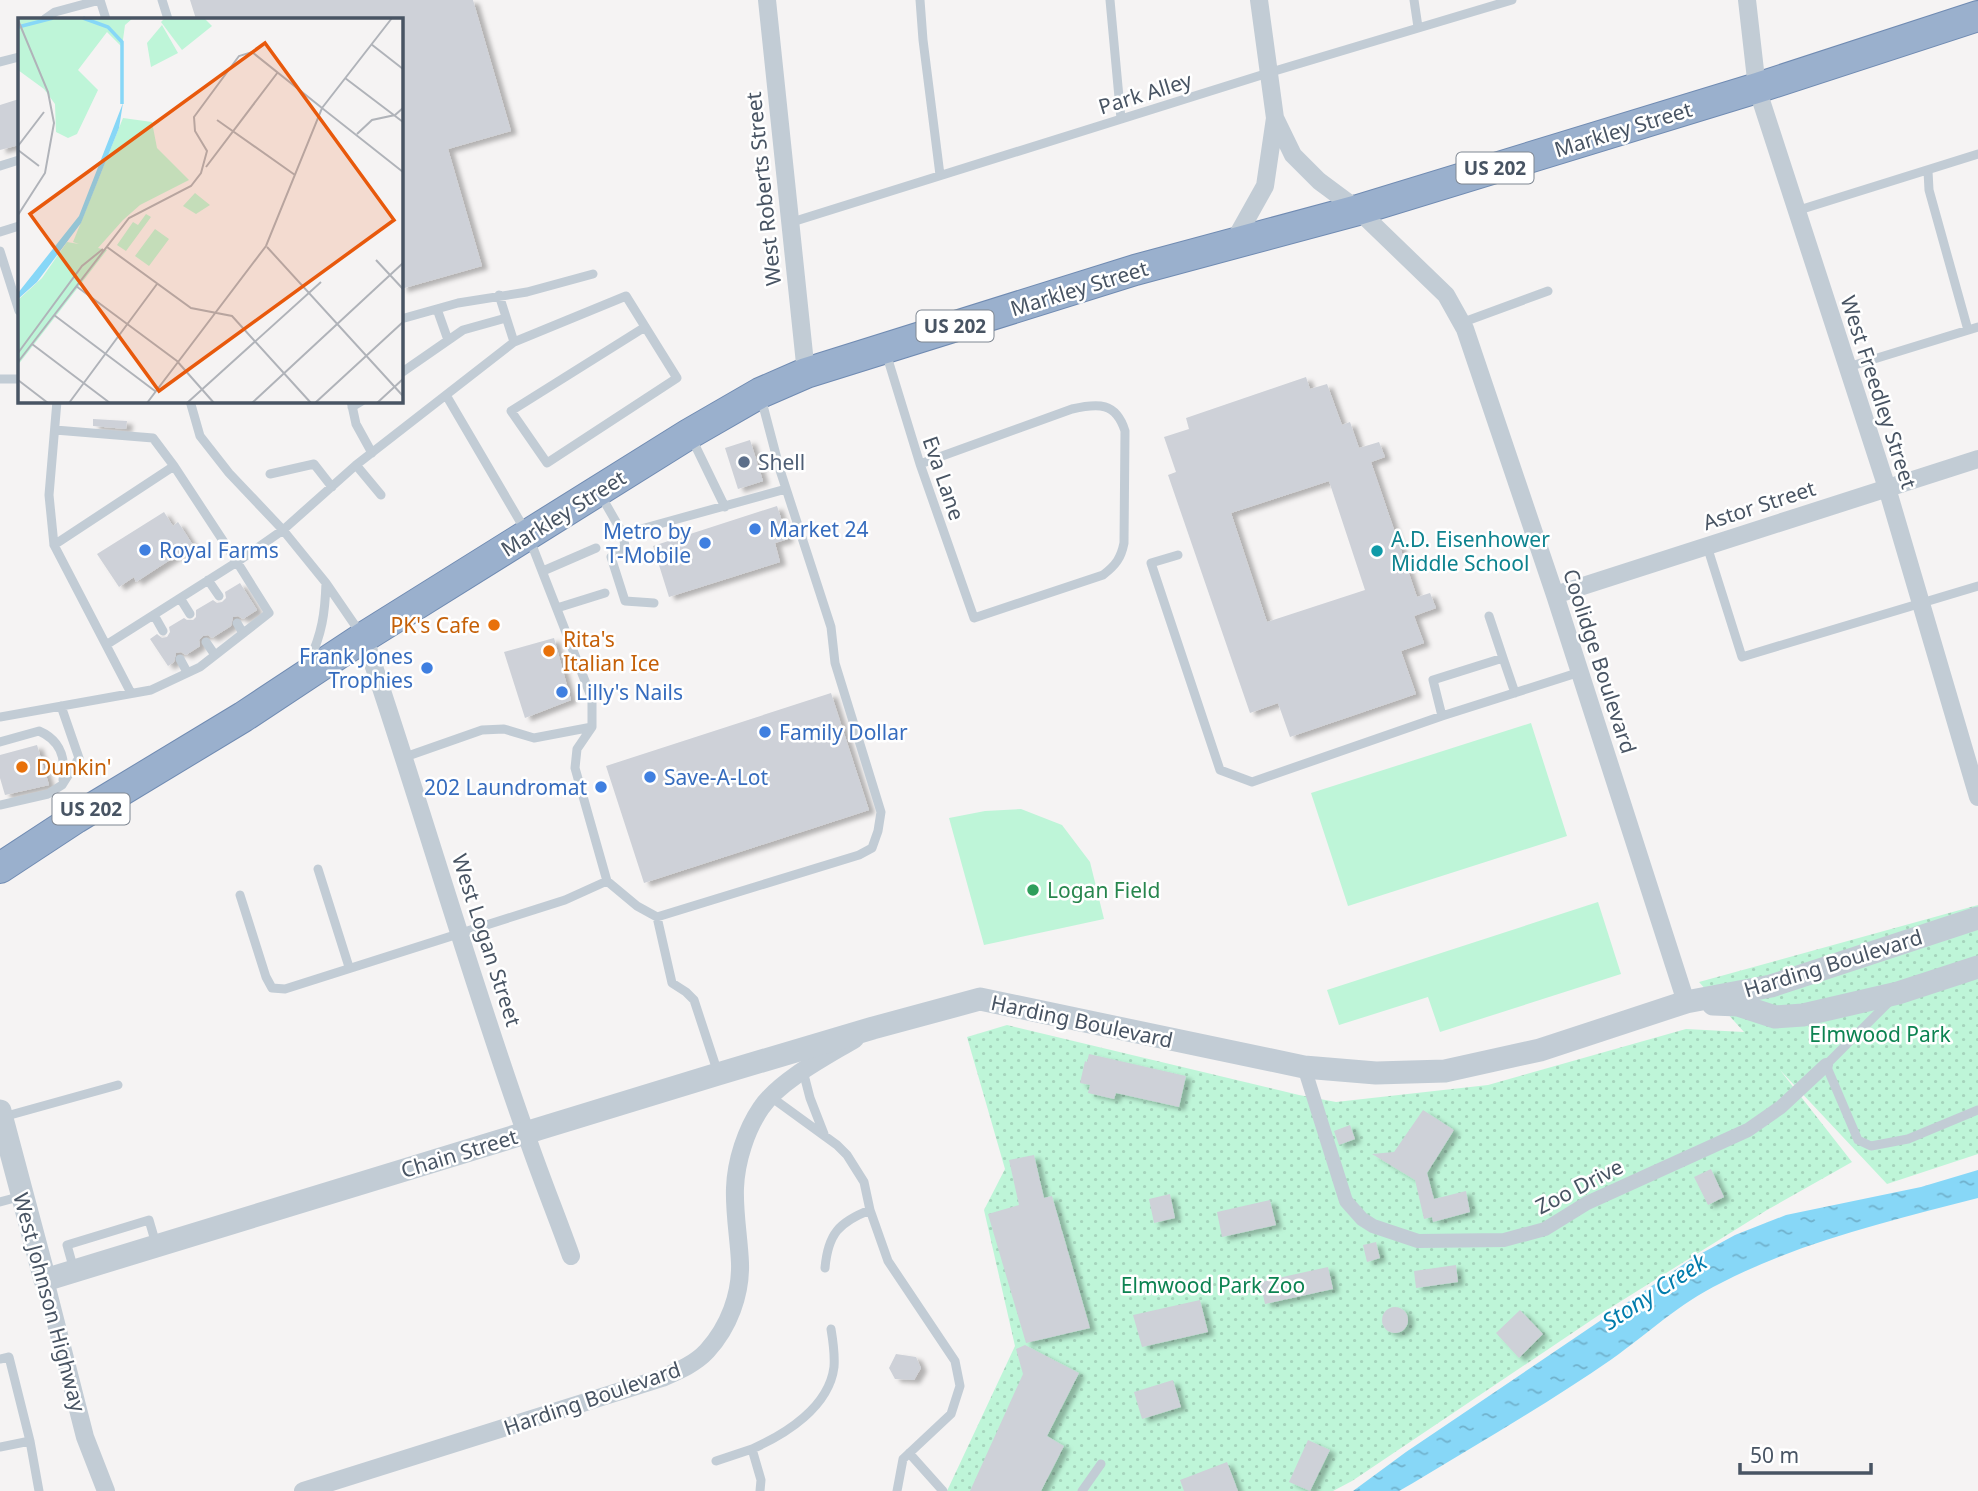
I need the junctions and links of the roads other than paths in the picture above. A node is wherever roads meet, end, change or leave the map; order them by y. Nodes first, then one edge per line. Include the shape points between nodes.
1 (162, 0) edge
2 (767, 0) edge
3 (920, 0) edge
4 (1110, 0) edge
5 (1259, 0) edge
6 (1414, 0) edge
7 (1512, 0) edge
8 (1747, 0) edge
9 (1978, 16) edge
10 (46, 18) edge
11 (106, 18) edge
12 (168, 18) edge
13 (1418, 27) junction
14 (18, 57) edge
15 (0, 62) edge
16 (1268, 73) junction
17 (1756, 88) junction
18 (1275, 118) junction
19 (1121, 119) junction
20 (1978, 154) edge
21 (18, 161) edge
22 (0, 166) edge
23 (1928, 171) junction
24 (940, 175) junction
25 (1358, 210) junction
26 (1796, 211) junction
27 (789, 222) junction
28 (18, 226) edge
29 (0, 232) edge
30 (1232, 245) junction
31 (0, 251) edge
32 (593, 274) dead end
33 (1548, 290) dead end
34 (499, 296) junction
35 (18, 308) edge
36 (437, 309) junction
37 (506, 318) junction
38 (402, 319) edge
39 (1461, 323) junction
40 (645, 327) junction
41 (1973, 328) edge
42 (448, 340) junction
43 (514, 342) junction
44 (884, 348) junction
45 (1847, 368) junction
46 (402, 372) edge
47 (806, 373) junction
48 (0, 379) edge
49 (18, 379) edge
50 (760, 393) junction
51 (446, 395) junction
52 (57, 402) edge
53 (190, 402) edge
54 (352, 404) edge
55 (54, 429) junction
56 (689, 434) junction
57 (372, 453) junction
58 (1978, 459) edge
59 (920, 464) junction
60 (356, 465) junction
61 (174, 466) junction
62 (270, 474) dead end
63 (332, 487) junction
64 (1886, 488) junction
65 (786, 489) junction
66 (598, 491) junction
67 (381, 495) dead end
68 (725, 507) junction
69 (283, 530) junction
70 (623, 534) junction
71 (528, 535) junction
72 (54, 545) junction
73 (1707, 546) junction
74 (596, 548) dead end
75 (1178, 555) dead end
76 (237, 562) junction
77 (542, 571) junction
78 (208, 580) junction
79 (326, 583) junction
80 (1978, 586) edge
81 (605, 593) dead end
82 (1555, 595) junction
83 (219, 596) dead end
84 (180, 598) junction
85 (654, 603) dead end
86 (1920, 604) junction
87 (557, 608) junction
88 (190, 614) dead end
89 (154, 615) junction
90 (1489, 616) dead end
91 (237, 623) dead end
92 (163, 631) dead end
93 (243, 633) junction
94 (364, 637) junction
95 (206, 642) dead end
96 (106, 645) junction
97 (215, 655) junction
98 (1503, 658) junction
99 (180, 659) dead end
100 (187, 672) junction
101 (1580, 673) junction
102 (302, 678) junction
103 (131, 693) junction
104 (1515, 693) junction
105 (61, 706) junction
106 (1442, 716) junction
107 (0, 717) edge
108 (592, 727) junction
109 (0, 742) edge
110 (405, 757) junction
111 (62, 785) junction
112 (1978, 797) edge
113 (0, 805) edge
114 (0, 868) edge
115 (318, 869) dead end
116 (607, 881) junction
117 (240, 895) dead end
118 (657, 917) junction
119 (1978, 918) edge
120 (459, 933) junction
121 (349, 967) junction
122 (1978, 967) edge
123 (1898, 993) junction
124 (1686, 1002) junction
125 (873, 1028) junction
126 (1826, 1065) junction
127 (1304, 1067) junction
128 (803, 1071) junction
129 (718, 1074) junction
130 (118, 1085) dead end
131 (771, 1097) junction
132 (1978, 1110) edge
133 (1, 1114) edge
134 (525, 1133) junction
135 (824, 1134) junction
136 (23, 1195) junction
137 (0, 1202) edge
138 (870, 1210) junction
139 (570, 1256) dead end
140 (825, 1268) dead end
141 (45, 1280) junction
142 (831, 1329) dead end
143 (0, 1359) edge
144 (30, 1441) junction
145 (0, 1447) edge
146 (752, 1449) junction
147 (909, 1453) junction
148 (716, 1461) dead end
149 (1101, 1464) dead end
150 (39, 1491) edge
151 (106, 1491) edge
152 (303, 1491) edge
153 (760, 1491) edge
154 (897, 1491) edge
155 (943, 1491) edge
156 (1082, 1491) edge

1 - 12 lane
2 - 27 street, West Roberts Street
3 - 24 lane
4 - 19 lane
5 - 16 street
6 - 13 lane
7 - 13 lane, Park Alley
8 - 17 street, West Freedley Street
9 - 17 highway, Markley Street / US 202
10 - 11 lane via 100,0
13 - 16 lane, Park Alley
14 - 15 lane
16 - 18 street
16 - 19 lane, Park Alley
17 - 25 highway, Markley Street / US 202
17 - 26 street, West Freedley Street
18 - 25 street, Coolidge Boulevard via 1293,155
18 - 30 street via 1265,186
19 - 24 lane, Park Alley
20 - 23 lane
21 - 22 lane
23 - 26 lane
23 - 41 lane via 1929,190
24 - 27 lane, Park Alley
25 - 30 highway, Markley Street / US 202
25 - 39 street, Coolidge Boulevard via 1446,295
26 - 45 street, West Freedley Street
27 - 47 street, West Roberts Street
28 - 29 lane
30 - 44 highway, Markley Street / US 202 via 1135,270
31 - 35 lane
32 - 34 lane
33 - 39 lane
34 - 36 lane
34 - 37 lane
36 - 38 lane
36 - 42 lane
37 - 42 lane via 463,330
37 - 43 lane
39 - 82 street, Coolidge Boulevard
40 - 40 lane via 677,378 547,463 511,411
40 - 43 lane via 626,296
41 - 45 lane
42 - 46 lane
43 - 51 lane
44 - 47 highway, Markley Street / US 202
44 - 59 lane, Eva Lane
45 - 64 street, West Freedley Street
47 - 50 highway, Markley Street / US 202
48 - 49 lane
50 - 56 highway, Markley Street / US 202
50 - 65 lane
51 - 57 lane
51 - 71 lane
52 - 55 lane
53 - 69 lane via 200,436
54 - 57 lane via 356,424
55 - 61 lane via 153,438
55 - 72 lane via 49,495
56 - 66 highway, Markley Street / US 202
56 - 68 lane
57 - 60 lane
58 - 64 street, Astor Street
59 - 59 lane, Eva Lane via 1072,409 1089,405 1115,410 1125,431 1121,557 1103,575 974,618
60 - 63 lane
60 - 67 lane
61 - 72 lane
61 - 76 lane
62 - 63 lane via 314,464
63 - 69 lane
64 - 73 street, Astor Street
64 - 86 street, West Freedley Street
65 - 68 lane
65 - 118 lane via 831,627 835,663 881,813 878,831 872,848 859,855
66 - 70 lane
66 - 71 highway, Markley Street / US 202
68 - 70 lane
69 - 76 lane
69 - 79 lane
70 - 85 lane via 625,547 611,557 625,601
71 - 77 lane
71 - 94 highway, Markley Street / US 202
72 - 96 lane
73 - 82 street, Astor Street
73 - 86 lane via 1742,657
74 - 77 lane
75 - 106 lane via 1151,563 1220,770 1252,782
76 - 78 lane
76 - 93 lane via 269,613
77 - 87 lane
78 - 83 lane
78 - 84 lane
79 - 94 lane
79 - 102 lane via 319,639
80 - 86 lane
81 - 87 lane
82 - 101 street, Coolidge Boulevard
84 - 88 lane
84 - 89 lane
86 - 112 street, West Freedley Street
87 - 108 lane via 592,699
89 - 92 lane
89 - 96 lane
90 - 98 lane
91 - 93 lane
93 - 97 lane
94 - 102 highway, Markley Street / US 202
94 - 110 street, West Logan Street
95 - 97 lane
96 - 103 lane
97 - 100 lane
98 - 104 lane
98 - 106 lane via 1433,680
99 - 100 lane
100 - 103 lane via 151,690
101 - 104 lane
101 - 124 street, Coolidge Boulevard
102 - 114 highway, Markley Street / US 202
103 - 105 lane
104 - 106 lane
105 - 107 lane
105 - 111 lane via 79,758
108 - 110 lane via 534,737 504,729 482,730
108 - 116 lane via 577,749 575,768
109 - 111 lane via 39,731 52,737 65,763
110 - 120 street, West Logan Street
111 - 113 lane via 48,794
115 - 121 lane
116 - 118 lane
116 - 120 lane via 565,900
117 - 121 lane via 272,988 285,989
118 - 129 lane via 672,983 694,1000
119 - 124 street, Harding Boulevard via 1771,985
120 - 121 lane
120 - 134 street, West Logan Street
122 - 123 street, Harding Boulevard
123 - 124 street, Harding Boulevard via 1803,1016 1775,1017 1738,1005
123 - 126 lane
124 - 127 street, Harding Boulevard via 1540,1050 1445,1071 1376,1073
125 - 127 street, Harding Boulevard via 980,999
125 - 128 street, Harding Boulevard
125 - 129 street, Chain Street
126 - 127 street, Zoo Drive via 1748,1130 1587,1203 1545,1229 1504,1240 1453,1241 1419,1241 1385,1232 1353,1211
126 - 132 lane via 1858,1140 1871,1146 1908,1139
128 - 131 street, Harding Boulevard
128 - 135 lane
129 - 134 street, Chain Street
130 - 133 lane
131 - 135 lane
131 - 152 street, Harding Boulevard via 748,1130 735,1186 738,1289 726,1322 707,1352 662,1378
133 - 136 street, West Johnson Highway
134 - 139 street, West Logan Street
134 - 141 street, Chain Street
135 - 138 lane via 847,1155 864,1182
136 - 137 lane
136 - 141 street, West Johnson Highway
138 - 140 lane via 854,1216 832,1235
138 - 147 lane via 888,1261 954,1362 960,1386 951,1414
141 - 151 street, West Johnson Highway via 85,1437
142 - 146 lane via 834,1370 814,1407 788,1430
143 - 144 lane via 9,1357
144 - 145 lane
144 - 150 lane
146 - 148 lane
146 - 153 lane
147 - 154 lane via 903,1459
147 - 155 lane
149 - 156 lane

